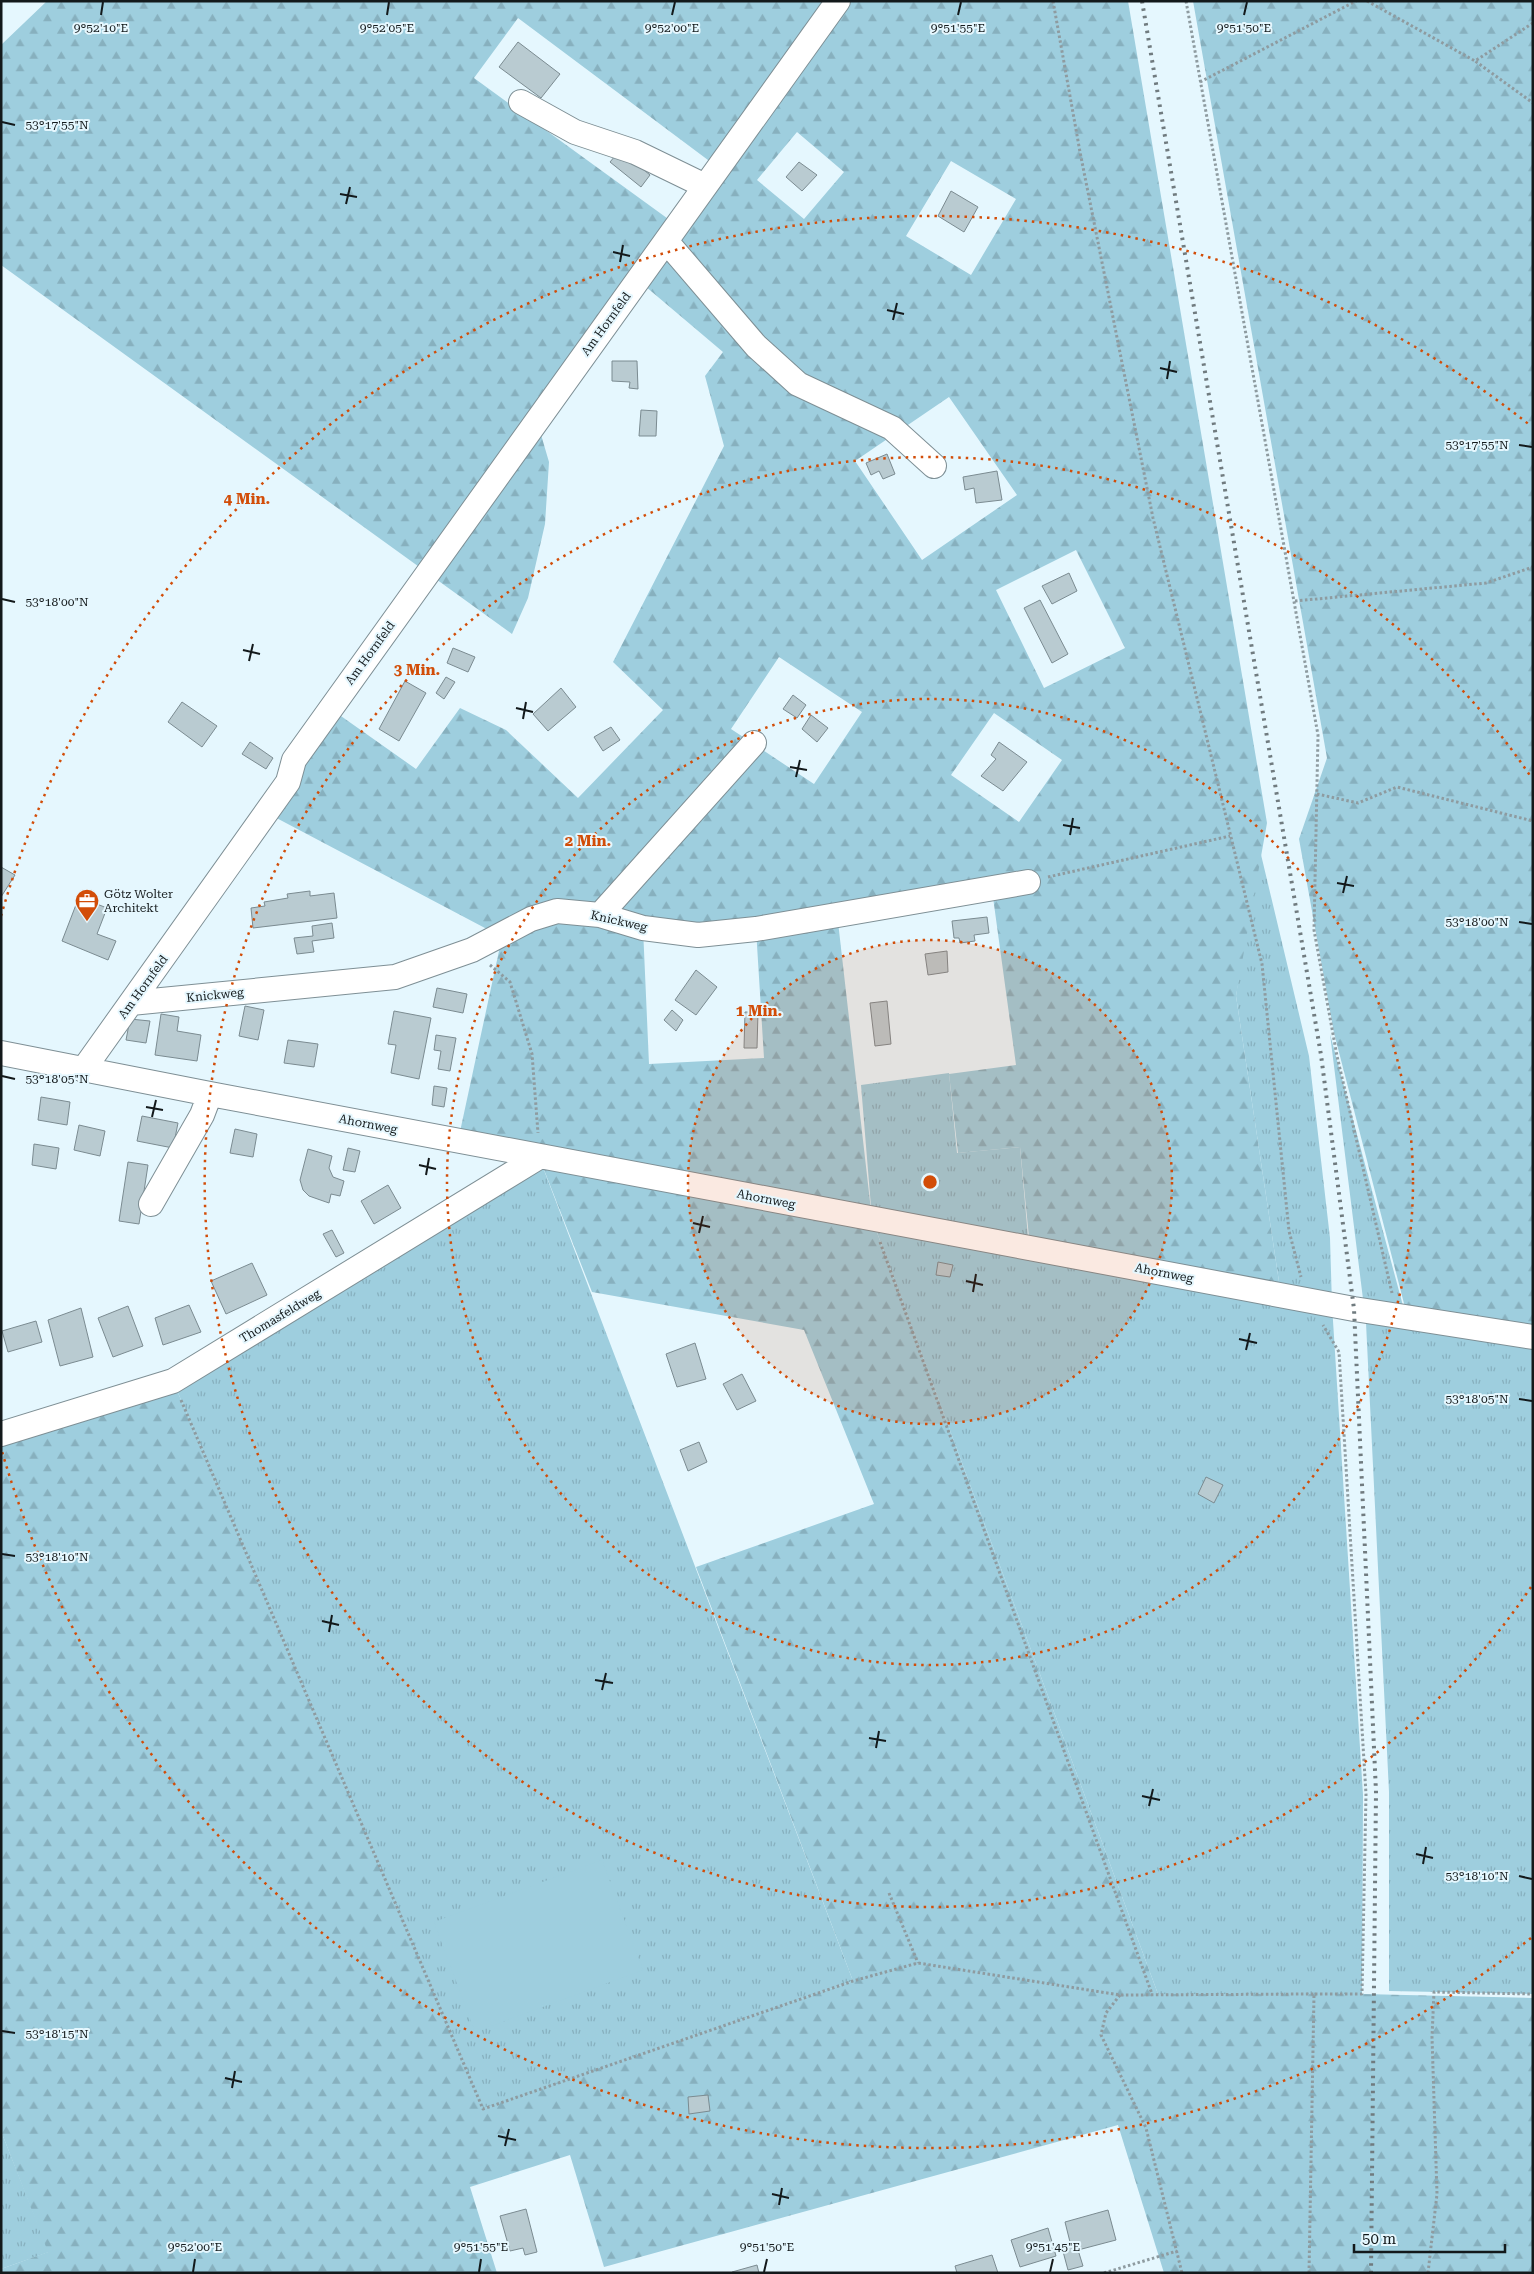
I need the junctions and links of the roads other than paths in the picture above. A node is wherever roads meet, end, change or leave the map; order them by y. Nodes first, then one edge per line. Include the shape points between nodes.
1 (838, 1) edge
2 (521, 102) dead end
3 (705, 186) junction
4 (666, 241) junction
5 (934, 466) dead end
6 (754, 743) dead end
7 (1028, 882) road end
8 (600, 915) junction
9 (131, 1003) junction
10 (2, 1060) edge
11 (83, 1070) junction
12 (210, 1094) junction
13 (539, 1157) junction
14 (151, 1204) dead end
15 (1533, 1338) edge
16 (1, 1434) edge

1 - 3 street, Am Hornfeld
2 - 3 street via 575,132 636,152
3 - 4 street, Am Hornfeld
4 - 5 street via 756,346 798,384 892,428
4 - 9 street, Am Hornfeld via 294,760 288,782
6 - 8 street
7 - 8 street, Knickweg via 698,935 643,928
8 - 9 street, Knickweg via 558,911 531,919 472,950 394,977
9 - 11 street, Am Hornfeld
10 - 11 street, Ahornweg
11 - 12 street, Ahornweg
12 - 13 street, Ahornweg
12 - 14 street via 202,1115
13 - 15 street, Ahornweg via 1307,1300
13 - 16 street, Thomasfeldweg via 173,1381

